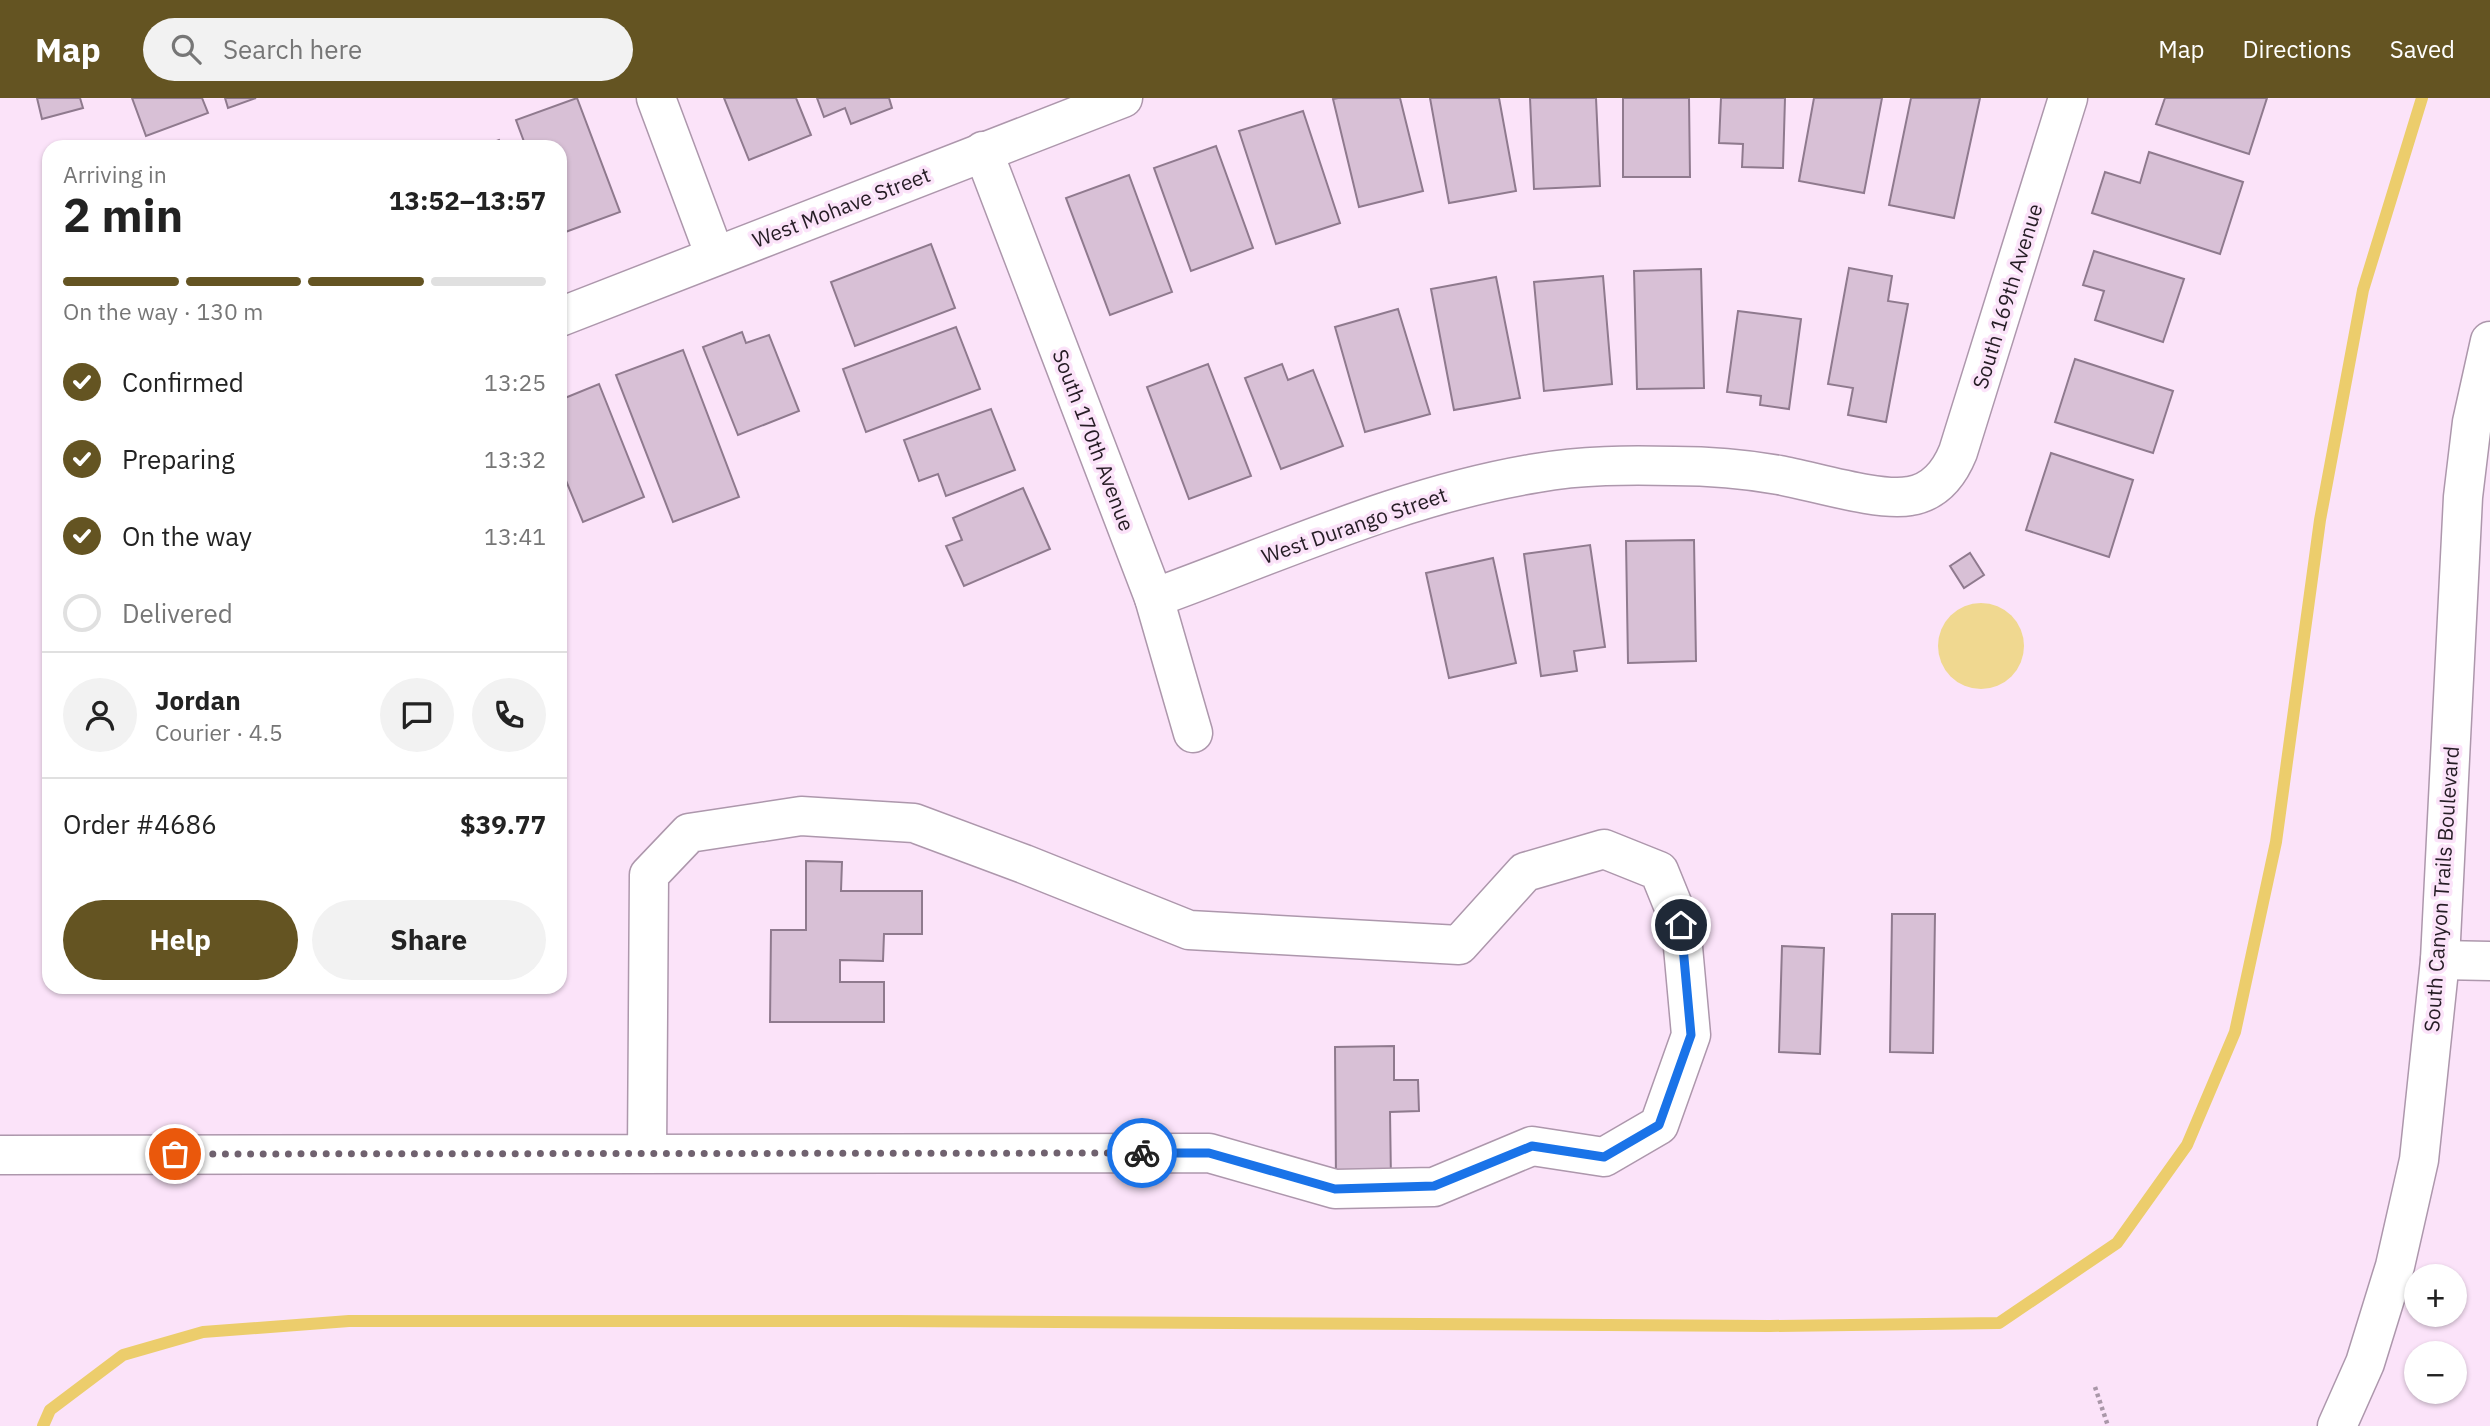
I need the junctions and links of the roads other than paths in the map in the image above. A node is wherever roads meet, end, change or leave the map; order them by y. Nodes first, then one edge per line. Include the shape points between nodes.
1 (656, 98) edge
2 (1123, 98) edge
3 (2068, 98) edge
4 (983, 151) junction
5 (715, 257) junction
6 (567, 314) edge
7 (2490, 341) edge
8 (2481, 423) edge
9 (1933, 488) joint
10 (1154, 598) junction
11 (1193, 733) dead end
12 (2440, 960) junction
13 (2490, 961) edge
14 (647, 1154) junction
15 (0, 1155) edge
16 (2337, 1426) edge

1 - 5 street
2 - 4 street, West Mohave Street
3 - 9 street, South 169th Avenue via 1958,452 1951,469
4 - 5 street, West Mohave Street
4 - 10 street, South 170th Avenue
5 - 6 street, West Mohave Street
7 - 8 street, South Canyon Trails Boulevard
8 - 12 street, South Canyon Trails Boulevard via 2463,497
9 - 10 street, West Durango Street via 1889,497 1702,466 1613,465 1538,472 1460,488 1378,513
10 - 11 street, South 170th Avenue
12 - 13 street
12 - 16 street, South Canyon Trails Boulevard via 2419,1160 2395,1266 2365,1363
14 - 14 street via 1209,1153 1335,1189 1434,1186 1532,1146 1604,1157 1659,1125 1691,1035 1681,925 1659,871 1604,849 1525,872 1459,945 1189,930 914,823 801,816 689,833 649,876
14 - 15 street

